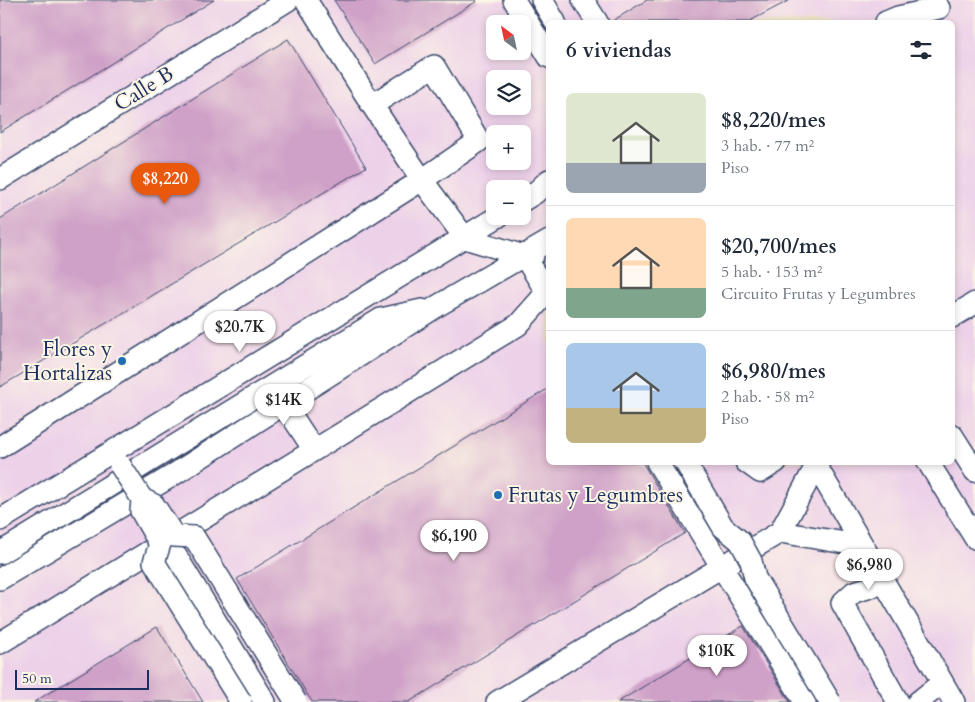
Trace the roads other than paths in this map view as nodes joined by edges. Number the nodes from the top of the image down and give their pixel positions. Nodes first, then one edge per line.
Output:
1 (288, 0) edge
2 (306, 0) edge
3 (514, 0) edge
4 (542, 0) edge
5 (583, 0) edge
6 (946, 4) edge
7 (555, 20) edge
8 (596, 20) edge
9 (891, 20) edge
10 (918, 20) edge
11 (546, 52) edge
12 (372, 105) junction
13 (0, 179) edge
14 (422, 180) junction
15 (546, 183) edge
16 (531, 195) edge
17 (486, 224) edge
18 (465, 238) junction
19 (546, 243) edge
20 (524, 256) junction
21 (546, 256) edge
22 (396, 280) junction
23 (546, 290) edge
24 (546, 295) edge
25 (975, 303) edge
26 (439, 306) junction
27 (377, 314) junction
28 (955, 315) edge
29 (284, 404) junction
30 (955, 440) edge
31 (0, 447) edge
32 (314, 450) junction
33 (659, 465) edge
34 (687, 465) edge
35 (750, 465) edge
36 (771, 465) edge
37 (814, 465) edge
38 (816, 465) edge
39 (930, 465) edge
40 (123, 471) junction
41 (975, 471) edge
42 (142, 499) junction
43 (0, 520) edge
44 (780, 532) junction
45 (975, 538) edge
46 (0, 539) edge
47 (864, 546) junction
48 (0, 553) edge
49 (176, 556) dead end
50 (721, 567) junction
51 (0, 579) edge
52 (885, 583) junction
53 (0, 643) edge
54 (942, 683) junction
55 (241, 702) edge
56 (265, 702) edge
57 (296, 702) edge
58 (497, 702) edge
59 (805, 702) edge
60 (830, 702) edge
61 (898, 702) edge
62 (918, 702) edge
63 (954, 702) edge

1 - 13 street, Calle B
2 - 12 street
3 - 11 street
4 - 7 street
5 - 8 street
6 - 9 street
6 - 10 street
12 - 14 street
12 - 14 street
14 - 18 street
14 - 31 street
15 - 16 street
17 - 18 street
18 - 20 street
18 - 22 street
19 - 20 street
20 - 21 street
20 - 23 street
20 - 26 street
22 - 27 street
22 - 43 street
24 - 32 street
25 - 28 street
26 - 27 street
26 - 29 street
27 - 40 street
29 - 32 street
29 - 51 street
30 - 41 street
32 - 53 street
33 - 50 street
34 - 60 street, bridge
35 - 36 street
37 - 44 street
38 - 47 street
39 - 45 street
40 - 42 street, bridge
40 - 46 street
40 - 48 street
42 - 55 street, bridge
42 - 57 street, bridge
44 - 47 street
44 - 50 street
47 - 52 street
49 - 56 street
50 - 58 street
50 - 59 street
52 - 54 street
52 - 61 street
54 - 62 street
54 - 63 street

